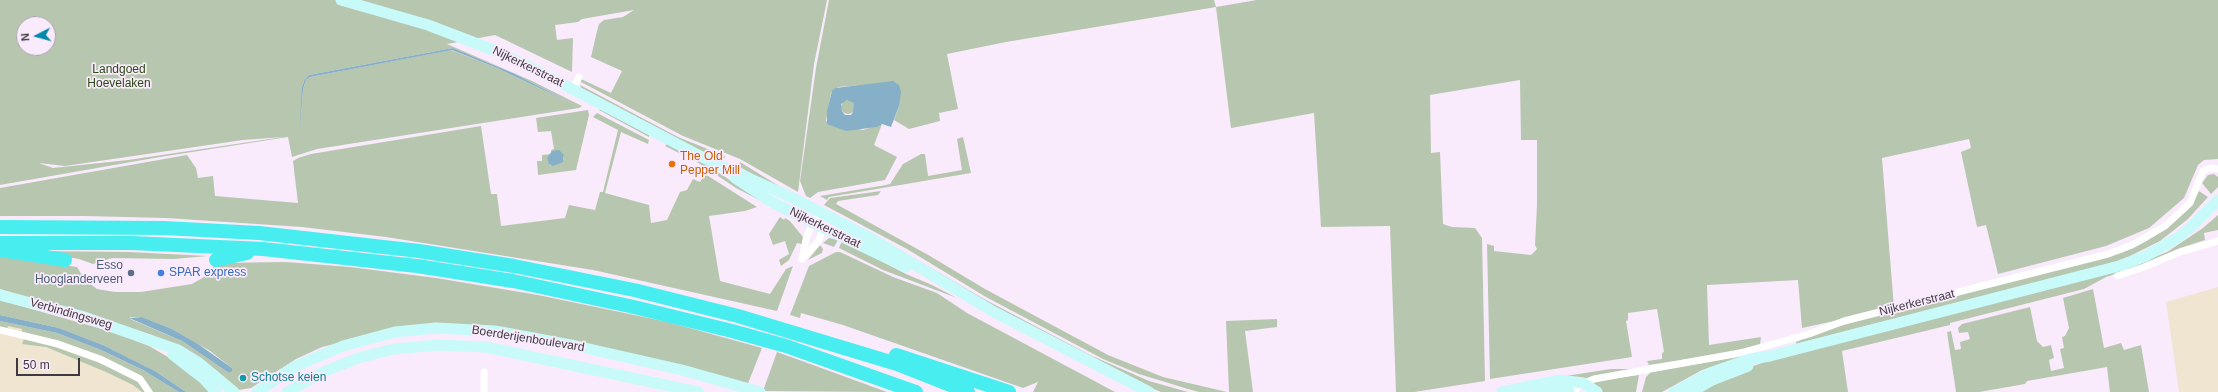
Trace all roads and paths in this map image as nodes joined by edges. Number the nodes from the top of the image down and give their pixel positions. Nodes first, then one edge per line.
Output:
1 (341, 0) edge
2 (579, 77) dead end
3 (573, 89) junction
4 (704, 158) junction
5 (2218, 169) edge
6 (2218, 200) edge
7 (824, 215) junction
8 (812, 224) junction
9 (0, 227) edge
10 (824, 229) junction
11 (2218, 242) edge
12 (0, 243) edge
13 (263, 249) junction
14 (0, 250) edge
15 (65, 260) dead end
16 (216, 260) dead end
17 (2117, 276) dead end
18 (951, 287) junction
19 (0, 295) edge
20 (738, 316) junction
21 (0, 330) edge
22 (142, 336) junction
23 (1770, 356) junction
24 (484, 372) dead end
25 (1583, 383) junction
26 (1533, 387) junction
27 (149, 392) edge
28 (216, 392) edge
29 (234, 392) edge
30 (257, 392) edge
31 (287, 392) edge
32 (484, 392) edge
33 (698, 392) edge
34 (760, 392) edge
35 (916, 392) edge
36 (968, 392) edge
37 (1009, 392) edge
38 (1149, 392) edge
39 (1502, 392) edge
40 (1569, 392) edge
41 (1575, 392) edge
42 (1597, 392) edge
43 (1674, 392) edge
44 (1692, 392) edge

1 - 3 main road, Nijkerkerstraat
2 - 3 street
3 - 4 main road, Nijkerkerstraat
4 - 7 main road, Nijkerkerstraat
4 - 8 main road, Nijkerkerstraat
5 - 25 street, Nijkerkerstraat
6 - 23 main road, Nijkerkerstraat
7 - 8 street
7 - 10 street
7 - 18 main road, Nijkerkerstraat
8 - 10 main road, Nijkerkerstraat
8 - 10 street
9 - 20 highway
10 - 18 main road, Nijkerkerstraat
11 - 17 street
12 - 13 highway
13 - 16 highway
13 - 35 highway
14 - 15 highway
18 - 38 main road, Nijkerkerstraat
19 - 22 main road, Verbindingsweg
20 - 36 highway
20 - 37 highway
21 - 27 street
22 - 28 main road, Verbindingsweg
22 - 29 main road, Verbindingsweg
23 - 43 main road, Nijkerkerstraat
23 - 44 main road, Nijkerkerstraat
24 - 32 street
25 - 26 main road, Nijkerkerstraat
25 - 41 street
25 - 42 main road, Nijkerkerstraat
26 - 39 main road, Nijkerkerstraat
26 - 40 main road, Nijkerkerstraat
30 - 34 main road, Boerderijenboulevard
31 - 33 main road, Boerderijenboulevard

